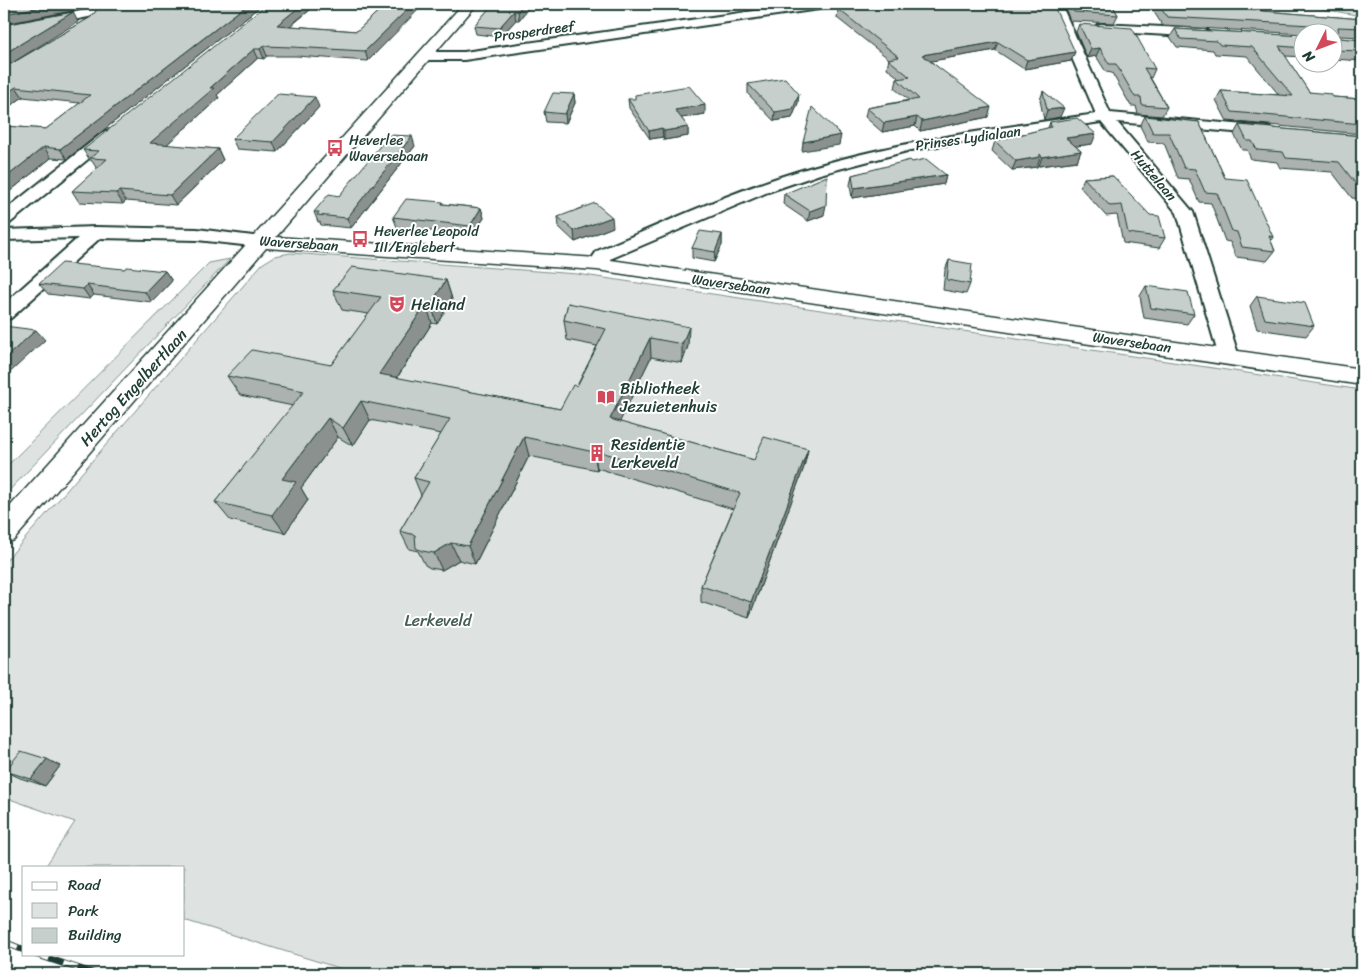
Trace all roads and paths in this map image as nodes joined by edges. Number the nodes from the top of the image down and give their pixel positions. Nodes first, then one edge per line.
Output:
1 (470, 4) edge
2 (826, 4) edge
3 (1055, 4) edge
4 (125, 5) edge
5 (92, 12) junction
6 (83, 26) edge
7 (1064, 26) junction
8 (4, 30) edge
9 (1218, 34) edge
10 (424, 56) junction
11 (1105, 117) junction
12 (118, 128) edge
13 (1283, 132) edge
14 (4, 219) edge
15 (96, 232) junction
16 (4, 235) edge
17 (261, 242) junction
18 (597, 264) junction
19 (4, 314) edge
20 (1229, 356) junction
21 (1362, 377) edge
22 (4, 532) edge

1 - 10 street, Hertog Engelbertlaan
2 - 10 street, Prosperdreef
3 - 7 street, Huttelaan
4 - 5 street
5 - 6 street
5 - 8 street
7 - 9 street
7 - 11 street, Huttelaan
10 - 17 street, Hertog Engelbertlaan
11 - 13 street, Prinses Lydialaan
11 - 18 street, Prinses Lydialaan
11 - 20 street, Huttelaan
12 - 14 street
15 - 16 street, Waversebaan
15 - 17 street, Waversebaan
15 - 19 street
17 - 18 street, Waversebaan
17 - 22 street, Hertog Engelbertlaan
18 - 20 street, Waversebaan
20 - 21 street, Waversebaan

